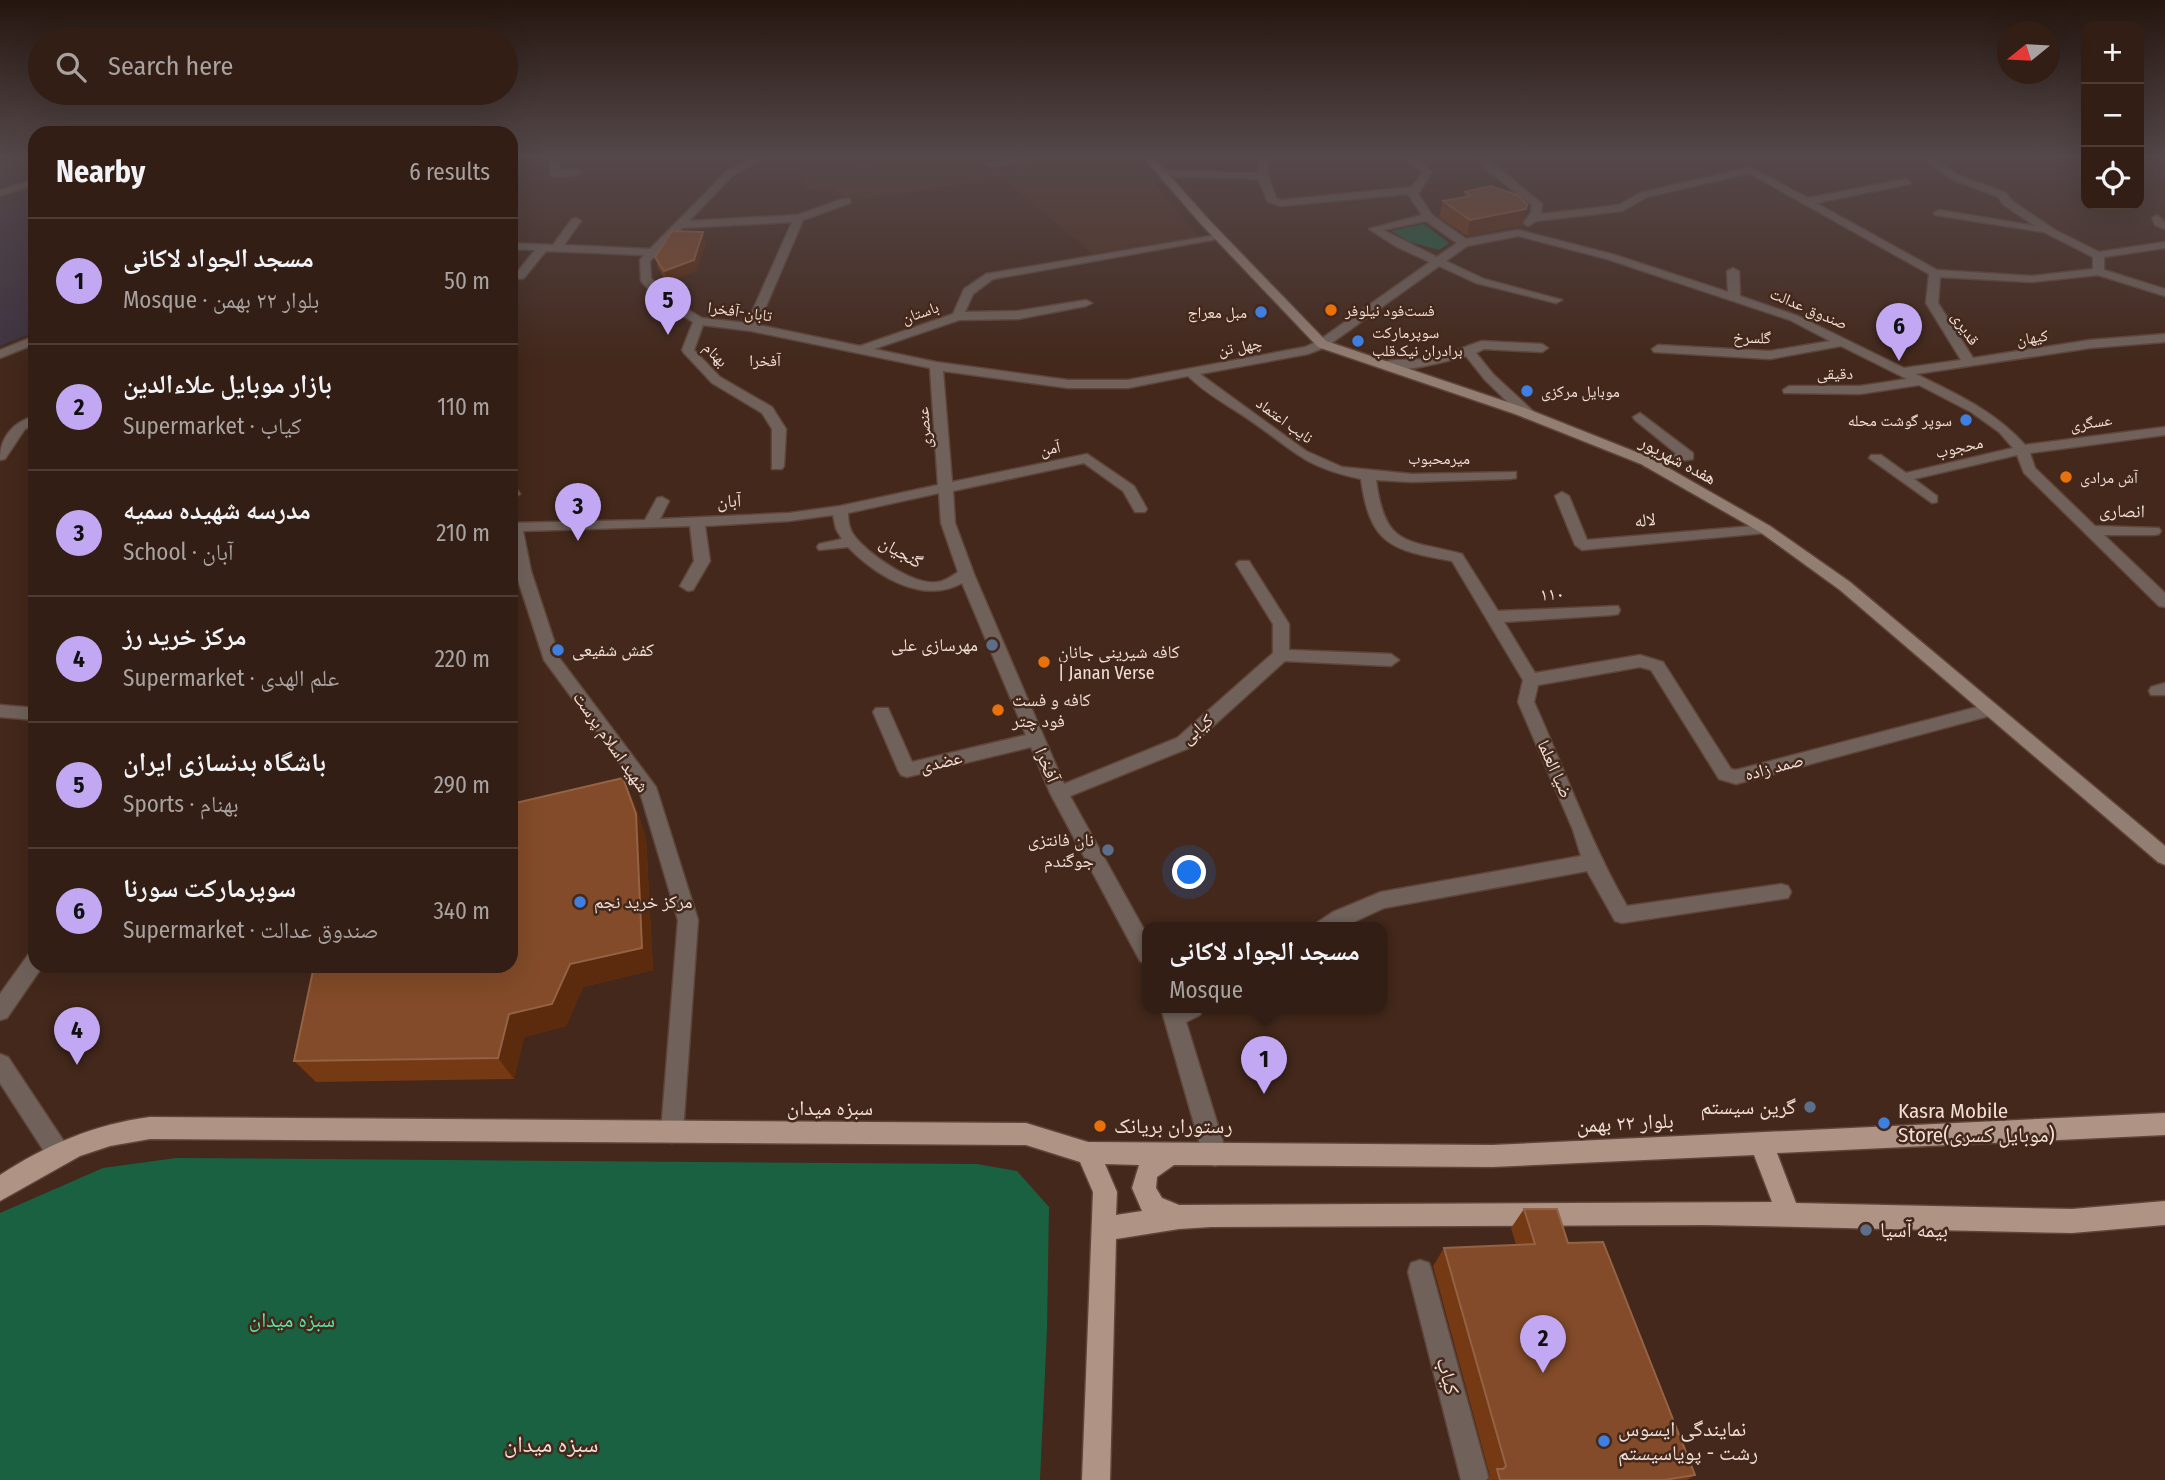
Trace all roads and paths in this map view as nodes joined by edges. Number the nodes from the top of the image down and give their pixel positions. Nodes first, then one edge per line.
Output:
1 (572, 226) edge
2 (678, 226) edge
3 (795, 226) edge
4 (1209, 226) edge
5 (1387, 226) edge
6 (1441, 226) edge
7 (1524, 226) edge
8 (1852, 226) edge
9 (2016, 226) edge
10 (2042, 226) edge
11 (2051, 232) junction
12 (1518, 233) junction
13 (1218, 236) junction
14 (1464, 243) junction
15 (2165, 245) edge
16 (518, 246) edge
17 (543, 247) junction
18 (556, 248) junction
19 (653, 251) junction
20 (2098, 255) junction
21 (1440, 261) junction
22 (1732, 271) dead end
23 (2099, 272) junction
24 (1935, 273) junction
25 (520, 276) dead end
26 (2165, 282) edge
27 (2141, 285) junction
28 (2165, 293) edge
29 (1734, 298) junction
30 (1556, 300) dead end
31 (1086, 303) dead end
32 (958, 316) junction
33 (698, 321) junction
34 (751, 327) junction
35 (2165, 338) edge
36 (1844, 342) junction
37 (28, 343) edge
38 (1322, 344) junction
39 (1542, 348) dead end
40 (1658, 349) dead end
41 (861, 350) junction
42 (1469, 352) junction
43 (0, 354) edge
44 (1969, 362) junction
45 (1384, 365) junction
46 (936, 366) junction
47 (1191, 372) junction
48 (1904, 372) junction
49 (1922, 381) junction
50 (1789, 390) dead end
51 (1529, 415) junction
52 (1640, 416) dead end
53 (28, 423) edge
54 (2165, 431) edge
55 (2022, 450) junction
56 (0, 456) edge
57 (1876, 458) dead end
58 (1650, 464) junction
59 (777, 466) dead end
60 (1511, 475) dead end
61 (1368, 476) junction
62 (1903, 478) junction
63 (947, 487) junction
64 (1562, 496) dead end
65 (1932, 499) dead end
66 (662, 501) dead end
67 (1140, 509) dead end
68 (839, 510) junction
69 (697, 522) junction
70 (650, 524) junction
71 (518, 527) edge
72 (1765, 529) junction
73 (2089, 530) junction
74 (2154, 531) dead end
75 (853, 541) junction
76 (824, 547) dead end
77 (518, 549) edge
78 (1244, 564) dead end
79 (966, 574) junction
80 (688, 586) dead end
81 (2162, 597) edge
82 (1612, 610) dead end
83 (1493, 617) junction
84 (1281, 655) junction
85 (1391, 660) dead end
86 (1531, 680) junction
87 (1989, 710) junction
88 (0, 711) edge
89 (882, 712) dead end
90 (28, 713) edge
91 (1036, 739) junction
92 (1059, 793) junction
93 (2165, 857) edge
94 (1592, 862) junction
95 (1781, 892) dead end
96 (1334, 922) edge
97 (1142, 946) edge
98 (28, 971) edge
99 (0, 1010) edge
100 (1180, 1013) edge
101 (0, 1064) edge
102 (2165, 1124) edge
103 (672, 1132) junction
104 (1762, 1144) junction
105 (1088, 1153) junction
106 (59, 1154) junction
107 (1173, 1154) junction
108 (1215, 1155) junction
109 (0, 1189) edge
110 (2165, 1213) edge
111 (1789, 1214) junction
112 (1180, 1217) junction
113 (1106, 1228) junction
114 (1420, 1272) dead end
115 (1096, 1480) edge
116 (1475, 1480) edge

1 - 18 street
2 - 19 street
3 - 34 street
4 - 13 main road, هفده شهریور
5 - 21 street
6 - 14 street
7 - 12 street
8 - 24 street
9 - 11 street
10 - 11 street
11 - 20 street
12 - 14 street, چهل تن
12 - 29 street, صندوق عدالت
13 - 32 street, باستان
13 - 38 main road, هفده شهریور
14 - 21 street, چهل تن
15 - 20 street
16 - 17 street
17 - 18 street
17 - 25 street
18 - 19 street
19 - 33 street, تابان-آفخرا
20 - 23 street
21 - 30 street
21 - 38 street, چهل تن
22 - 29 street
23 - 24 street
23 - 27 street
24 - 44 street, قدیری
26 - 27 street
27 - 28 street
29 - 36 street, صندوق عدالت
31 - 32 street
32 - 41 street, باستان
33 - 34 street, تابان-آفخرا
33 - 59 street, بهنام
34 - 41 street, تابان-آفخرا
35 - 44 street, کیهان
36 - 40 street, گلسرخ
36 - 48 street, صندوق عدالت
37 - 43 street
38 - 45 main road, هفده شهریور
38 - 47 street, چهل تن
39 - 42 street
41 - 46 street, تابان-آفخرا
42 - 45 street
42 - 51 street
44 - 48 street, کیهان
45 - 51 main road, هفده شهریور
46 - 47 street, چهل تن
46 - 63 street, عنصری
47 - 61 street, نایب اعتماد
48 - 49 street, صندوق عدالت
49 - 50 street, دقیقی
49 - 55 street, صندوق عدالت
51 - 58 main road, هفده شهریور
52 - 58 street
53 - 56 street
54 - 55 street, عسگری
55 - 62 street, محجوب
55 - 73 street, صندوق عدالت
57 - 62 street
58 - 72 main road, هفده شهریور
60 - 61 street, میرمحبوب
61 - 83 street
62 - 65 street
63 - 67 street, آمن
63 - 68 street, آبان
63 - 79 street, آفخرا
64 - 72 street, لاله
66 - 70 street
68 - 69 street, آبان
68 - 75 street, گنجیان
69 - 70 street, آبان
69 - 80 street
70 - 71 street, آبان
72 - 87 main road, هفده شهریور
73 - 74 street, انصاری
73 - 81 street, صندوق عدالت
75 - 76 street
75 - 79 street, گنجیان
77 - 103 street, شهید اسلام پرست
78 - 84 street
79 - 91 street, آفخرا
82 - 83 street, ۱۱۰
83 - 86 street
84 - 85 street
84 - 92 street, کیابی
86 - 87 street, صمد زاده
86 - 94 street, ضیا العلما
87 - 93 main road, هفده شهریور
88 - 90 street
89 - 91 street, عضدی
91 - 92 street, آفخرا
92 - 97 street, آفخرا
94 - 95 street, ضیا العلما
94 - 96 street
98 - 99 street
100 - 108 street
101 - 106 street
102 - 104 main road, بلوار ۲۲ بهمن
103 - 105 main road, سبزه میدان
103 - 106 main road, سبزه میدان
104 - 108 main road, بلوار ۲۲ بهمن
104 - 111 main road
105 - 107 main road, بلوار ۲۲ بهمن
105 - 113 main road
106 - 109 main road, سبزه میدان
107 - 108 main road, بلوار ۲۲ بهمن
107 - 112 main road
110 - 111 main road
111 - 112 main road
112 - 113 main road
113 - 115 main road
114 - 116 street, کیاب

